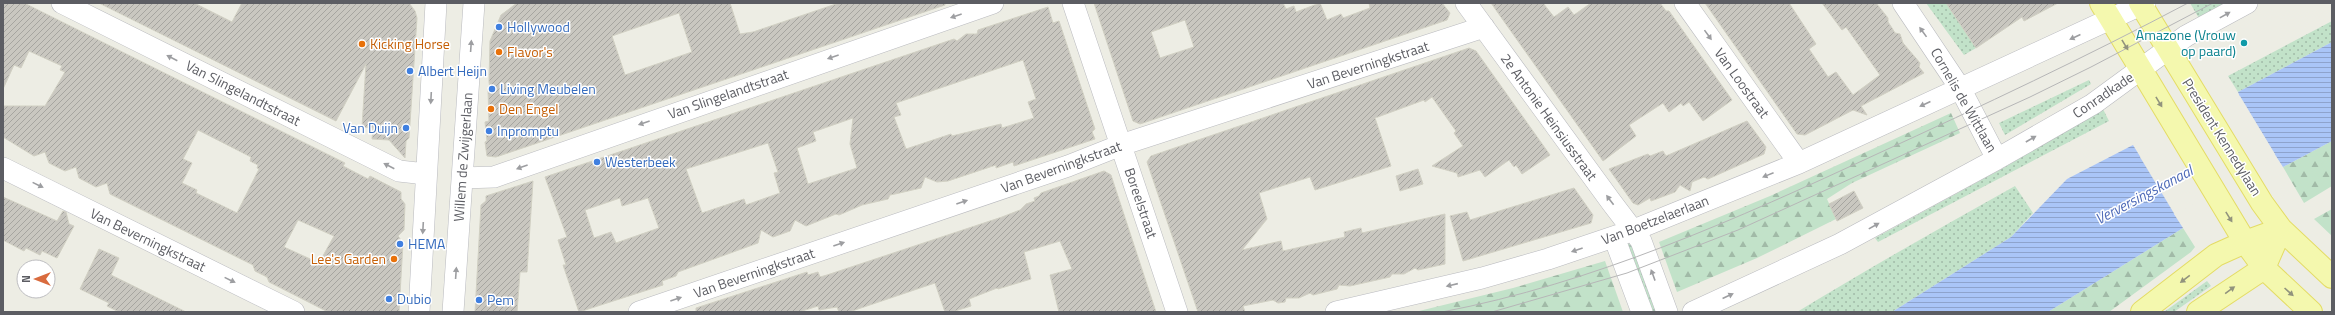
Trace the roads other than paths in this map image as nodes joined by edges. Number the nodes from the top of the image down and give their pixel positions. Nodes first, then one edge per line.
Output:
1 (62, 3) edge
2 (436, 3) edge
3 (474, 3) edge
4 (993, 3) edge
5 (1073, 3) edge
6 (1466, 3) edge
7 (1685, 3) edge
8 (1903, 3) edge
9 (2247, 3) edge
10 (2142, 4) edge
11 (2106, 11) edge
12 (1484, 27) junction
13 (2168, 48) junction
14 (2140, 70) junction
15 (1960, 88) junction
16 (1122, 145) junction
17 (1998, 159) junction
18 (1799, 163) junction
19 (3, 168) edge
20 (426, 174) junction
21 (462, 178) junction
22 (2281, 229) junction
23 (1634, 230) junction
24 (1614, 237) junction
25 (2245, 242) junction
26 (2264, 268) junction
27 (2332, 277) edge
28 (294, 312) edge
29 (419, 312) edge
30 (453, 312) edge
31 (639, 312) edge
32 (1177, 312) edge
33 (1336, 312) edge
34 (1642, 312) edge
35 (1667, 312) edge
36 (1693, 312) edge
37 (2142, 312) edge
38 (2198, 312) edge
39 (2311, 312) edge

20 -> 1 street, Van Slingelandtstraat
2 -> 20 street
21 -> 3 street, Willem de Zwijgerlaan
4 -> 21 street, Van Slingelandtstraat
5 - 16 street, Boreelstraat
6 - 12 street, 2e Antonie Heinsiusstraat
7 -> 18 street, Van Loostraat
15 -> 8 street, Cornelis de Wittlaan
13 -> 9 street, Conradkade
10 - 11 street
10 - 13 main road, President Kennedylaan
11 -> 14 main road
11 -> 15 street
12 - 16 street, Van Beverningkstraat
23 -> 12 street, 2e Antonie Heinsiusstraat
13 - 14 street, Conradkade
13 - 22 main road, President Kennedylaan
17 -> 14 street, Conradkade
14 -> 25 main road
15 - 17 street, Cornelis de Wittlaan
15 -> 18 street, Van Boetzelaerlaan
31 -> 16 street, Van Beverningkstraat
16 - 32 street, Boreelstraat
36 -> 17 street
18 -> 23 street, Van Boetzelaerlaan
19 -> 28 street, Van Beverningkstraat
20 -> 29 street
30 -> 21 street, Willem de Zwijgerlaan
22 - 25 main road
22 - 26 main road
22 - 27 main road, President Kennedylaan
23 - 24 street, Van Boetzelaerlaan
35 -> 23 street, 2e Antonie Heinsiusstraat
24 -> 33 street, Van Boetzelaerlaan
24 - 34 street
25 - 26 main road
25 -> 37 main road
38 -> 26 main road
26 -> 39 main road

